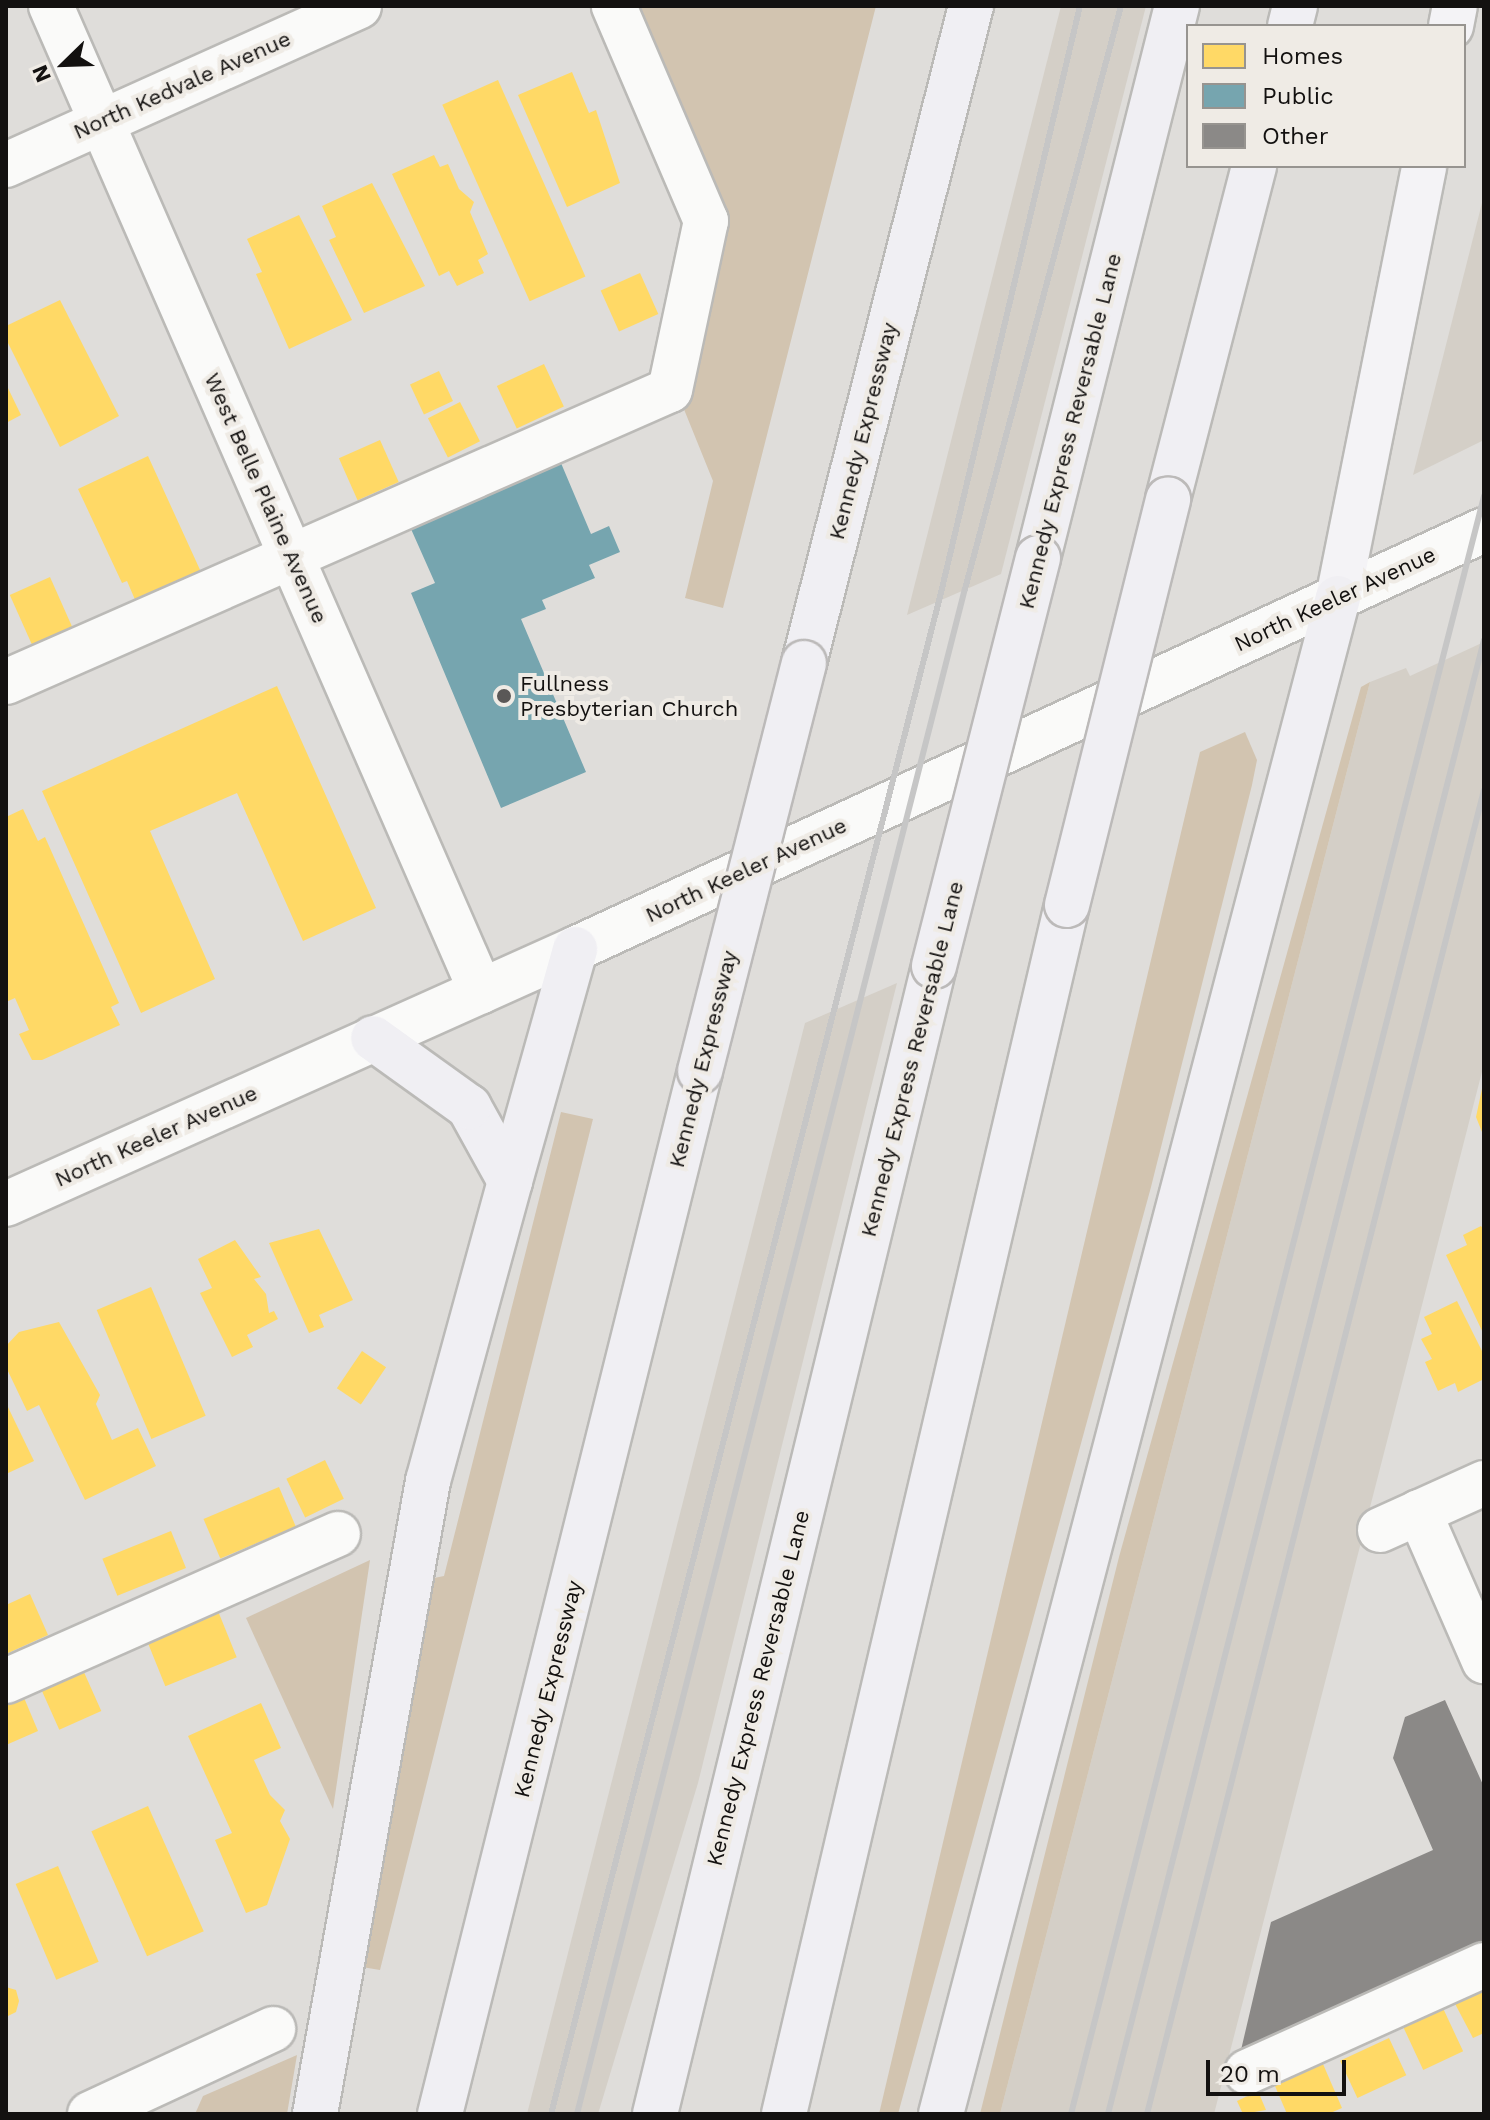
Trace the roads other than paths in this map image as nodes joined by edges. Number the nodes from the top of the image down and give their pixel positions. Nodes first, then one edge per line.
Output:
1 (51, 6) edge
2 (359, 6) edge
3 (614, 6) edge
4 (971, 6) edge
5 (1177, 6) edge
6 (102, 121) junction
7 (6, 165) edge
8 (1253, 168) edge
9 (1424, 168) edge
10 (1484, 530) edge
11 (290, 553) junction
12 (1338, 598) junction
13 (6, 682) edge
14 (575, 949) junction
15 (481, 991) junction
16 (373, 1038) junction
17 (510, 1181) junction
18 (6, 1204) edge
19 (1484, 1483) edge
20 (1419, 1512) junction
21 (1380, 1530) dead end
22 (338, 1534) dead end
23 (1484, 1661) edge
24 (6, 1681) edge
25 (1484, 1965) edge
26 (273, 2029) dead end
27 (1247, 2072) dead end
28 (155, 2100) edge
29 (90, 2114) edge
30 (315, 2114) edge
31 (440, 2114) edge
32 (655, 2114) edge
33 (784, 2114) edge
34 (941, 2114) edge

1 - 6 street, West Belle Plaine Avenue
2 - 6 street, North Kedvale Avenue
3 - 11 street
4 - 31 highway, Kennedy Expressway, bridge
5 - 32 highway, Kennedy Express Reversable Lane, bridge
6 - 7 street, North Kedvale Avenue
6 - 11 street, West Belle Plaine Avenue
8 - 33 highway, bridge
9 - 12 main road
10 - 12 street, North Keeler Avenue
11 - 13 street
11 - 15 street, West Belle Plaine Avenue
12 - 14 street, North Keeler Avenue
12 - 34 highway
14 - 15 street, North Keeler Avenue
14 - 17 highway
15 - 16 street, North Keeler Avenue
16 - 17 highway
16 - 18 street, North Keeler Avenue
17 - 30 highway
19 - 20 street
20 - 21 street
20 - 23 street
22 - 24 street
25 - 27 street
26 - 28 street
28 - 29 street

